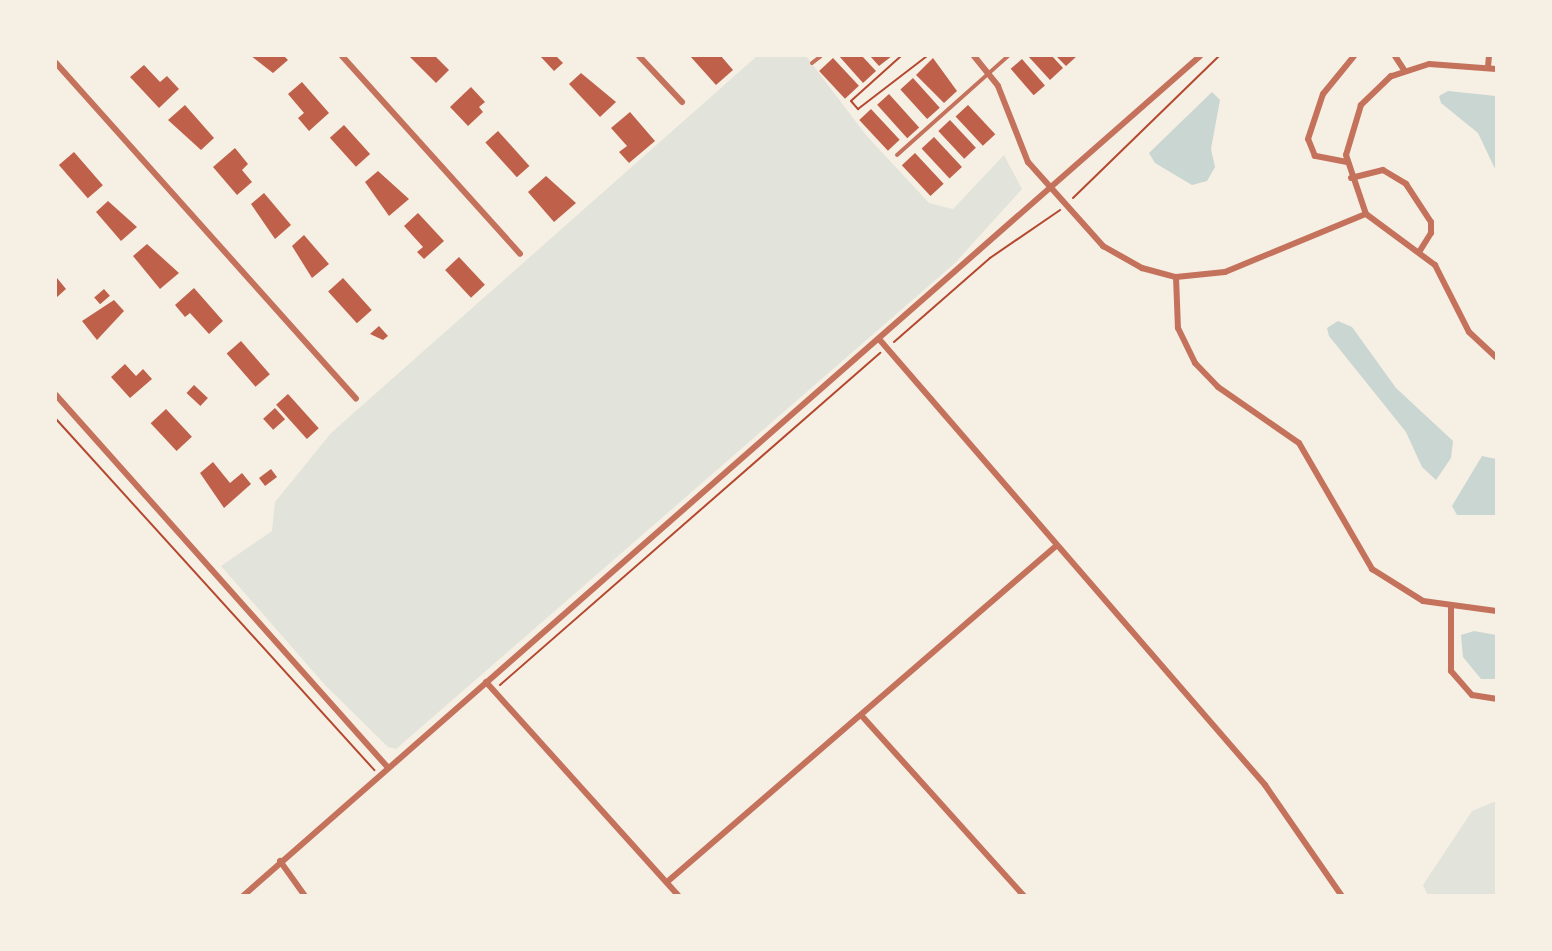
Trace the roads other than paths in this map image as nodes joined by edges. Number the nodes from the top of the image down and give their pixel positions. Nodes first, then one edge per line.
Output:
1 (342, 56) edge
2 (639, 56) edge
3 (821, 56) edge
4 (974, 56) edge
5 (1008, 56) edge
6 (1200, 56) edge
7 (1354, 56) edge
8 (1395, 56) edge
9 (1489, 56) edge
10 (56, 63) edge
11 (812, 63) dead end
12 (1488, 67) junction
13 (1497, 69) edge
14 (1404, 70) junction
15 (989, 73) junction
16 (682, 102) dead end
17 (897, 155) dead end
18 (1347, 162) junction
19 (1351, 178) junction
20 (1050, 188) junction
21 (1366, 214) junction
22 (1419, 252) junction
23 (519, 254) dead end
24 (1176, 277) junction
25 (879, 339) junction
26 (1497, 357) edge
27 (56, 395) edge
28 (356, 398) dead end
29 (1056, 546) junction
30 (1451, 607) junction
31 (1497, 611) edge
32 (486, 682) junction
33 (1497, 699) edge
34 (861, 714) junction
35 (387, 767) junction
36 (280, 861) junction
37 (667, 882) junction
38 (243, 896) edge
39 (305, 896) edge
40 (679, 896) edge
41 (1024, 896) edge
42 (1341, 896) edge

1 - 23 street
2 - 16 street
3 - 11 lane
4 - 15 street
5 - 15 lane
6 - 20 street
7 - 18 street
8 - 14 street
9 - 12 street
10 - 28 street
12 - 13 street
12 - 14 street
14 - 18 street
15 - 17 lane
15 - 20 street
18 - 19 street
19 - 21 street
19 - 22 street
20 - 24 street
20 - 25 street
21 - 22 street
21 - 24 street
22 - 26 street
24 - 30 street
25 - 29 street
25 - 32 street
27 - 35 street
29 - 34 street
29 - 42 street
30 - 31 street
30 - 33 street
32 - 35 street
32 - 37 street
34 - 37 street
34 - 41 street
35 - 36 street
36 - 38 street
36 - 39 street
37 - 40 street

